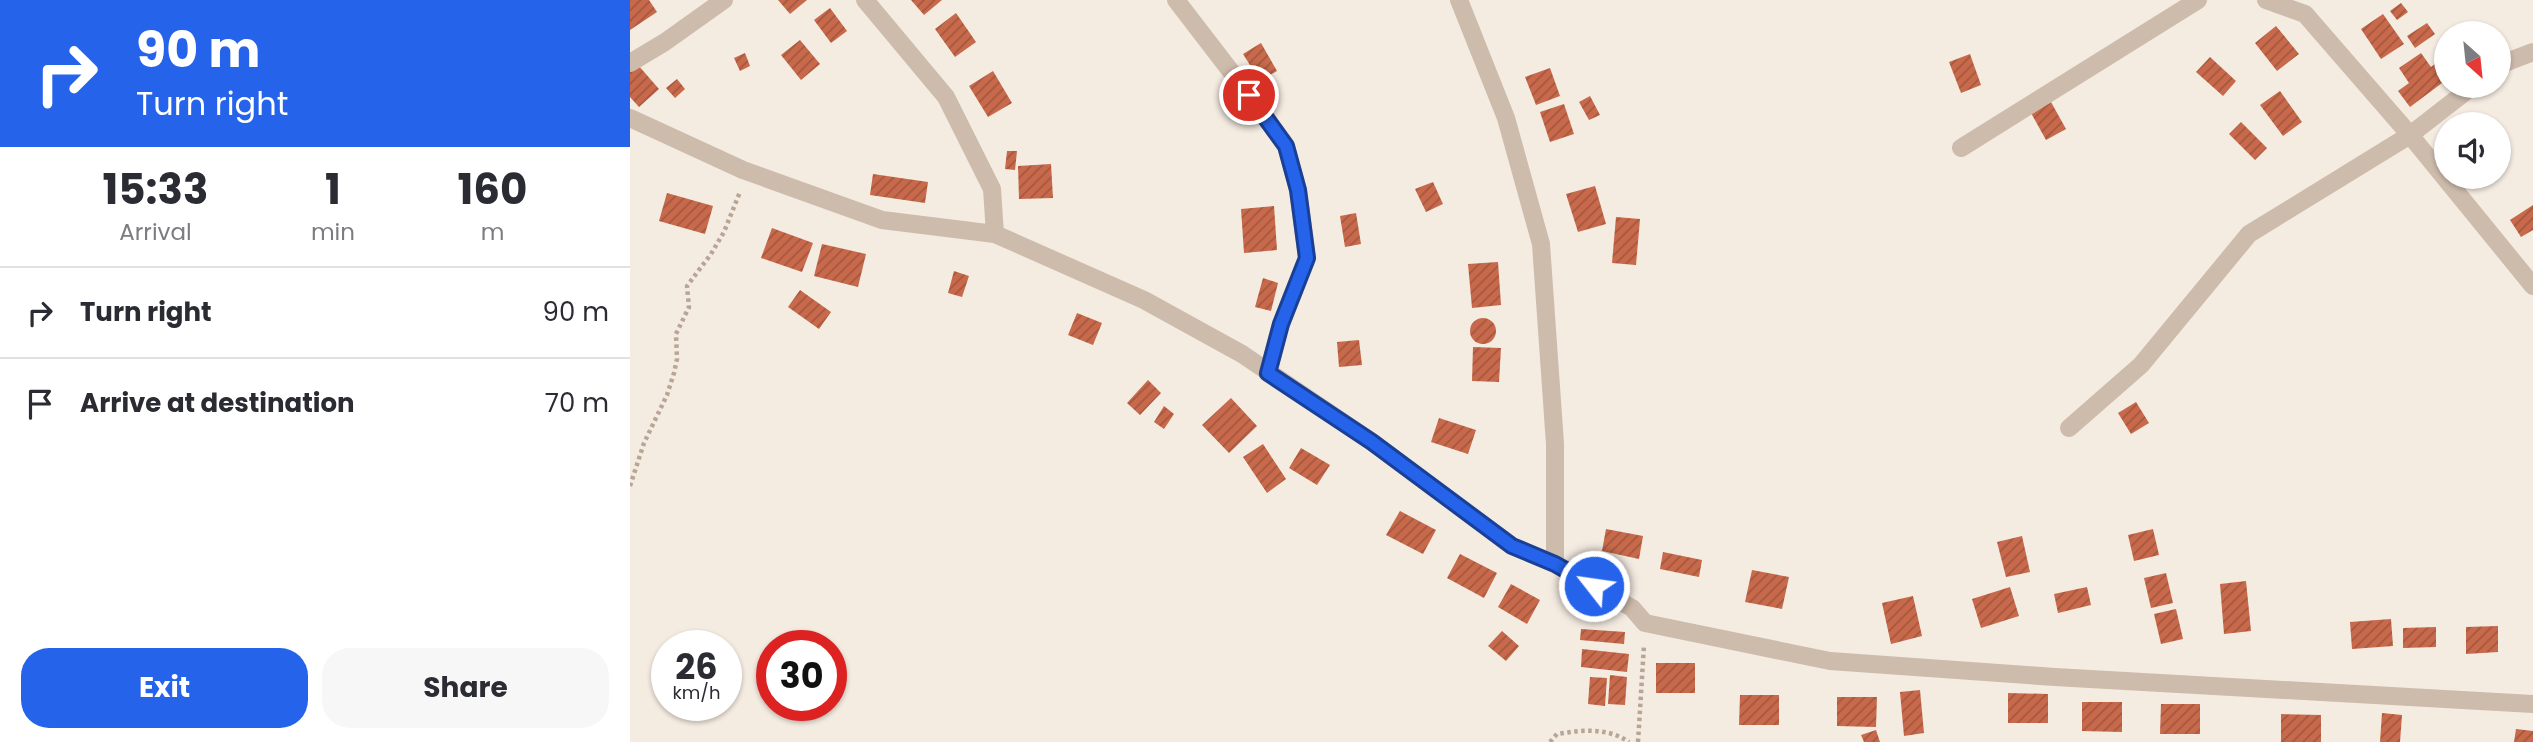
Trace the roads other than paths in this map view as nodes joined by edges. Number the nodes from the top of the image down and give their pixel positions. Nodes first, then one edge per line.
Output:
1 (724, 0) edge
2 (865, 0) edge
3 (1176, 0) edge
4 (1459, 0) edge
5 (2198, 0) edge
6 (2266, 0) edge
7 (2533, 52) edge
8 (2511, 60) edge
9 (630, 62) edge
10 (2458, 98) edge
11 (630, 118) edge
12 (2410, 135) junction
13 (1961, 148) dead end
14 (995, 234) junction
15 (2533, 286) edge
16 (1268, 373) junction
17 (2069, 428) dead end
18 (1555, 564) junction
19 (2533, 704) edge

1 - 9 street
2 - 14 street
3 - 16 street
4 - 18 street
5 - 13 street
6 - 12 street
7 - 8 street
10 - 12 street
11 - 14 street
12 - 15 street
12 - 17 street
14 - 16 street
16 - 18 street
18 - 19 street

